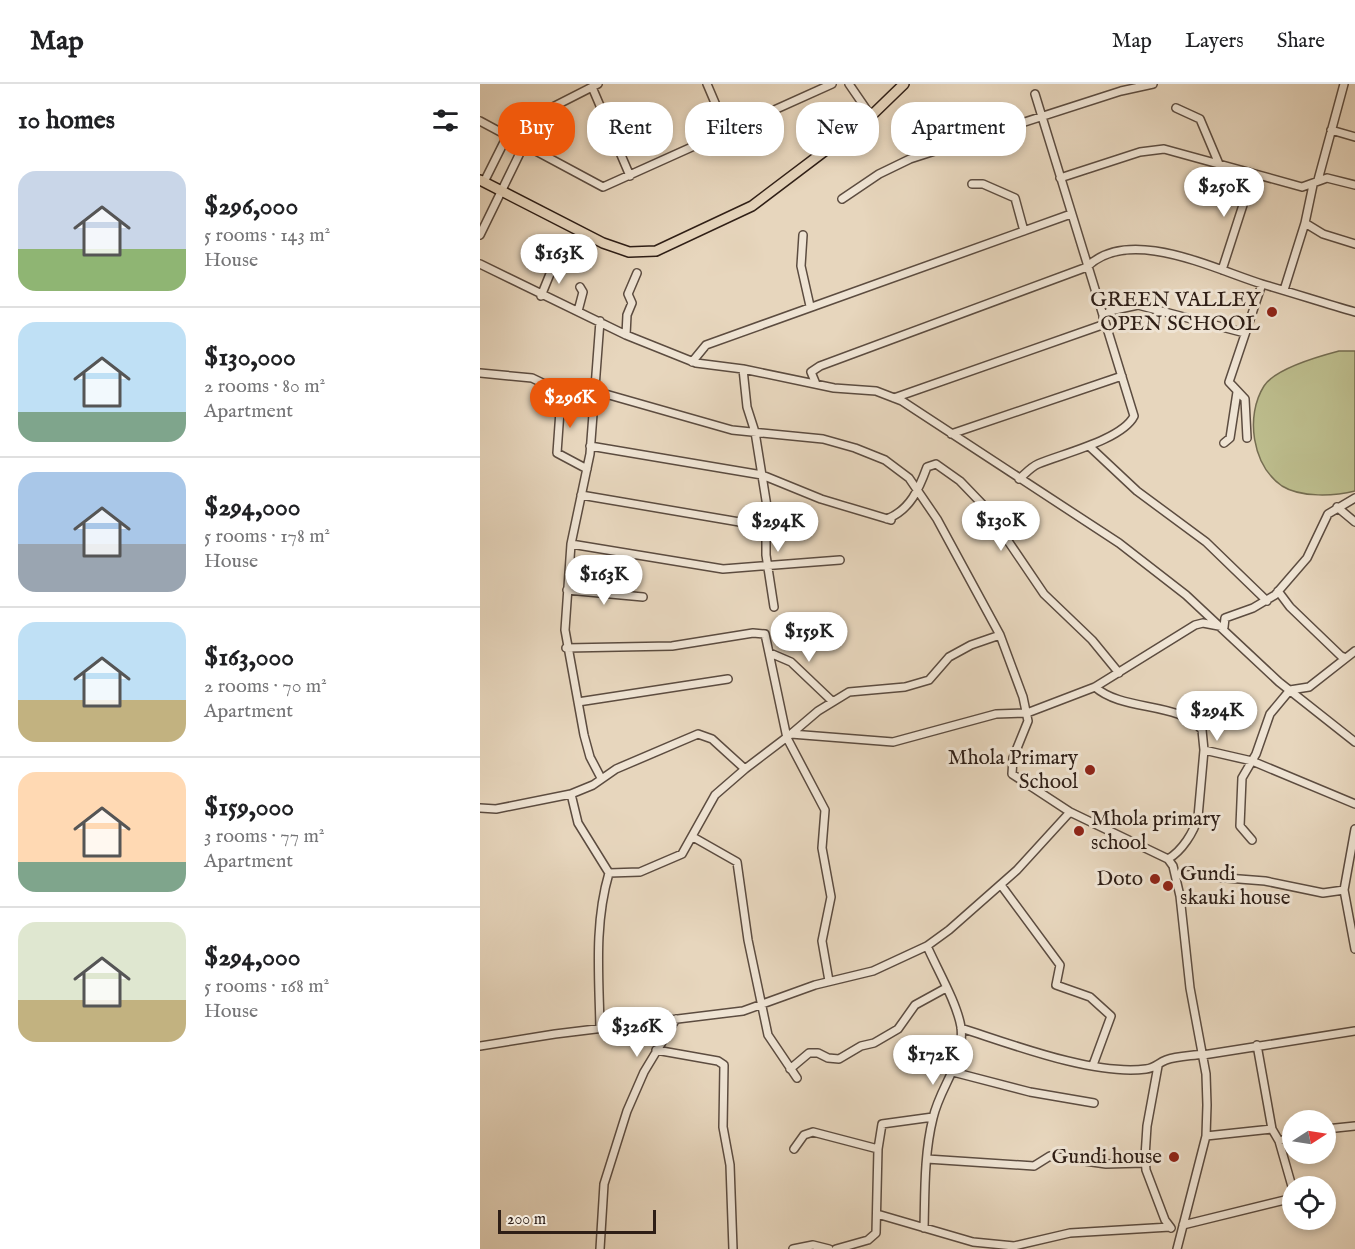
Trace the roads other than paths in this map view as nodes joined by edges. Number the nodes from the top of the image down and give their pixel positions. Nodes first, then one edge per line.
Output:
1 (706, 84) edge
2 (832, 84) edge
3 (849, 84) edge
4 (904, 84) edge
5 (1153, 84) edge
6 (1344, 84) edge
7 (595, 85) edge
8 (1035, 94) dead end
9 (560, 102) edge
10 (714, 102) edge
11 (861, 102) edge
12 (784, 105) edge
13 (879, 108) edge
14 (1176, 108) dead end
15 (1042, 116) junction
16 (480, 121) edge
17 (1331, 130) junction
18 (498, 131) edge
19 (1355, 136) edge
20 (685, 150) edge
21 (498, 152) edge
22 (518, 156) edge
23 (542, 156) edge
24 (818, 156) edge
25 (1220, 164) junction
26 (1253, 174) junction
27 (630, 176) junction
28 (1060, 178) junction
29 (482, 181) edge
30 (1316, 183) junction
31 (972, 184) dead end
32 (1355, 184) edge
33 (502, 193) junction
34 (842, 199) dead end
35 (1071, 214) junction
36 (1305, 223) junction
37 (1024, 231) junction
38 (480, 235) edge
39 (803, 235) dead end
40 (1355, 244) edge
41 (480, 264) edge
42 (554, 264) dead end
43 (1087, 267) junction
44 (1222, 270) junction
45 (637, 273) dead end
46 (1262, 284) junction
47 (580, 287) dead end
48 (1284, 290) junction
49 (542, 296) junction
50 (810, 306) junction
51 (578, 311) junction
52 (1355, 312) edge
53 (1104, 320) junction
54 (600, 321) junction
55 (1245, 333) junction
56 (626, 335) junction
57 (692, 362) junction
58 (743, 369) junction
59 (480, 373) edge
60 (1122, 376) junction
61 (816, 384) junction
62 (557, 390) junction
63 (596, 391) junction
64 (1237, 392) junction
65 (894, 398) junction
66 (755, 432) junction
67 (951, 434) junction
68 (1247, 438) dead end
69 (1224, 443) dead end
70 (590, 446) junction
71 (1089, 446) junction
72 (587, 469) junction
73 (762, 475) junction
74 (1019, 478) junction
75 (918, 490) junction
76 (581, 495) junction
77 (1355, 498) edge
78 (1337, 507) junction
79 (1355, 522) edge
80 (763, 526) junction
81 (571, 544) junction
82 (840, 560) dead end
83 (767, 564) junction
84 (567, 591) junction
85 (1278, 591) junction
86 (643, 597) dead end
87 (1267, 601) junction
88 (774, 607) dead end
89 (1224, 627) junction
90 (1000, 635) junction
91 (567, 648) junction
92 (1355, 651) edge
93 (770, 652) junction
94 (1346, 658) junction
95 (1119, 673) junction
96 (728, 679) dead end
97 (1095, 687) junction
98 (1290, 690) junction
99 (832, 700) junction
100 (578, 702) junction
101 (1027, 713) junction
102 (789, 736) junction
103 (1355, 742) edge
104 (1204, 750) junction
105 (1252, 761) junction
106 (745, 769) junction
107 (601, 778) junction
108 (571, 794) junction
109 (1355, 804) edge
110 (480, 808) edge
111 (1070, 812) junction
112 (1355, 829) edge
113 (693, 837) junction
114 (1252, 840) dead end
115 (1168, 859) junction
116 (609, 873) junction
117 (1175, 874) junction
118 (1001, 885) junction
119 (1344, 890) junction
120 (927, 946) junction
121 (1355, 949) edge
122 (829, 981) junction
123 (946, 988) junction
124 (763, 1005) junction
125 (676, 1019) junction
126 (600, 1028) junction
127 (961, 1028) junction
128 (1355, 1031) edge
129 (1257, 1045) junction
130 (480, 1046) edge
131 (656, 1050) junction
132 (1203, 1055) junction
133 (1093, 1065) junction
134 (1158, 1066) junction
135 (790, 1069) junction
136 (953, 1072) junction
137 (797, 1078) dead end
138 (1094, 1103) dead end
139 (933, 1117) junction
140 (1355, 1126) edge
141 (1336, 1128) edge
142 (1272, 1129) junction
143 (1206, 1136) junction
144 (1282, 1140) edge
145 (1279, 1141) junction
146 (795, 1149) dead end
147 (878, 1149) junction
148 (927, 1159) junction
149 (1145, 1163) junction
150 (1289, 1176) edge
151 (1282, 1201) edge
152 (877, 1214) junction
153 (1170, 1227) junction
154 (924, 1228) junction
155 (1181, 1228) junction
156 (600, 1249) edge
157 (733, 1249) edge
158 (793, 1249) edge
159 (829, 1249) edge
160 (836, 1249) edge
161 (1177, 1249) edge

1 - 10 street
2 - 12 street
3 - 11 street
4 - 13 main road
5 - 15 street
6 - 17 street
7 - 9 street
7 - 27 street
8 - 15 street
14 - 25 street
15 - 28 street
15 - 34 street
16 - 18 street
17 - 19 street
17 - 30 street
20 - 27 street
21 - 29 street
22 - 33 street
23 - 27 street
24 - 33 main road
25 - 26 street
25 - 28 street
26 - 30 street
26 - 44 street
28 - 35 street
29 - 33 main road
30 - 32 street
30 - 36 street
31 - 37 street
33 - 38 street
35 - 37 street
35 - 43 street
36 - 40 street
36 - 48 street
37 - 50 street
39 - 50 street
41 - 49 street
42 - 49 street
43 - 44 street
43 - 53 street
43 - 61 street
44 - 46 street
45 - 56 street
46 - 48 street
46 - 55 street
47 - 51 street
48 - 52 street
49 - 51 street
50 - 57 street
51 - 54 street
53 - 55 street
53 - 60 street
53 - 65 street
54 - 56 street
54 - 63 street
55 - 64 street
56 - 57 street
57 - 58 street
58 - 61 street
58 - 66 street
59 - 62 street
60 - 67 street
60 - 71 street
61 - 65 street
62 - 63 street
62 - 72 street
63 - 66 street
63 - 70 street
64 - 68 street
64 - 69 street
65 - 67 street
66 - 73 street
66 - 75 street
67 - 74 street
70 - 72 street
70 - 73 street
71 - 74 street
71 - 87 street
72 - 76 street
73 - 75 street
73 - 80 street
74 - 89 street
75 - 90 street
75 - 95 street
76 - 80 street
76 - 81 street
77 - 78 street
78 - 79 street
78 - 85 street
80 - 83 street
81 - 83 street
81 - 84 street
82 - 83 street
83 - 88 street
84 - 86 street
84 - 91 street
85 - 87 street
85 - 94 street
87 - 89 street
89 - 95 street
89 - 98 street
90 - 99 street
90 - 101 street
91 - 93 street
91 - 100 street
92 - 94 street
93 - 99 street
93 - 102 street
94 - 98 street
95 - 97 street
96 - 100 street
97 - 101 street
97 - 104 street
98 - 103 street
98 - 105 street
99 - 102 street
100 - 107 street
101 - 102 street
101 - 111 street
102 - 106 street
102 - 122 street
104 - 105 street
104 - 115 street
105 - 109 street
105 - 114 street
106 - 107 street
106 - 113 street
107 - 108 street
108 - 110 street
108 - 116 street
111 - 115 street
111 - 118 street
112 - 119 street
113 - 116 street
113 - 124 street
115 - 117 street
116 - 126 street
117 - 119 street
117 - 132 street
118 - 120 street
118 - 133 street
119 - 121 street
120 - 122 street
120 - 123 street
122 - 124 street
123 - 127 street
123 - 135 street
124 - 125 street
124 - 135 street
125 - 126 street
125 - 131 street
126 - 130 street
127 - 133 street
127 - 136 street
128 - 129 street
129 - 132 street
129 - 142 street
131 - 156 street
131 - 157 street
132 - 134 street
132 - 143 street
133 - 134 street
134 - 149 street
135 - 137 street
136 - 138 street
136 - 139 street
139 - 147 street
139 - 148 street
140 - 141 street
142 - 143 street
142 - 145 street
143 - 155 street
144 - 145 street
145 - 150 street
146 - 147 street
147 - 152 street
148 - 149 street
148 - 154 street
149 - 153 street
151 - 155 street
152 - 154 street
152 - 160 street
153 - 154 street
153 - 155 street
155 - 161 street
158 - 159 street

